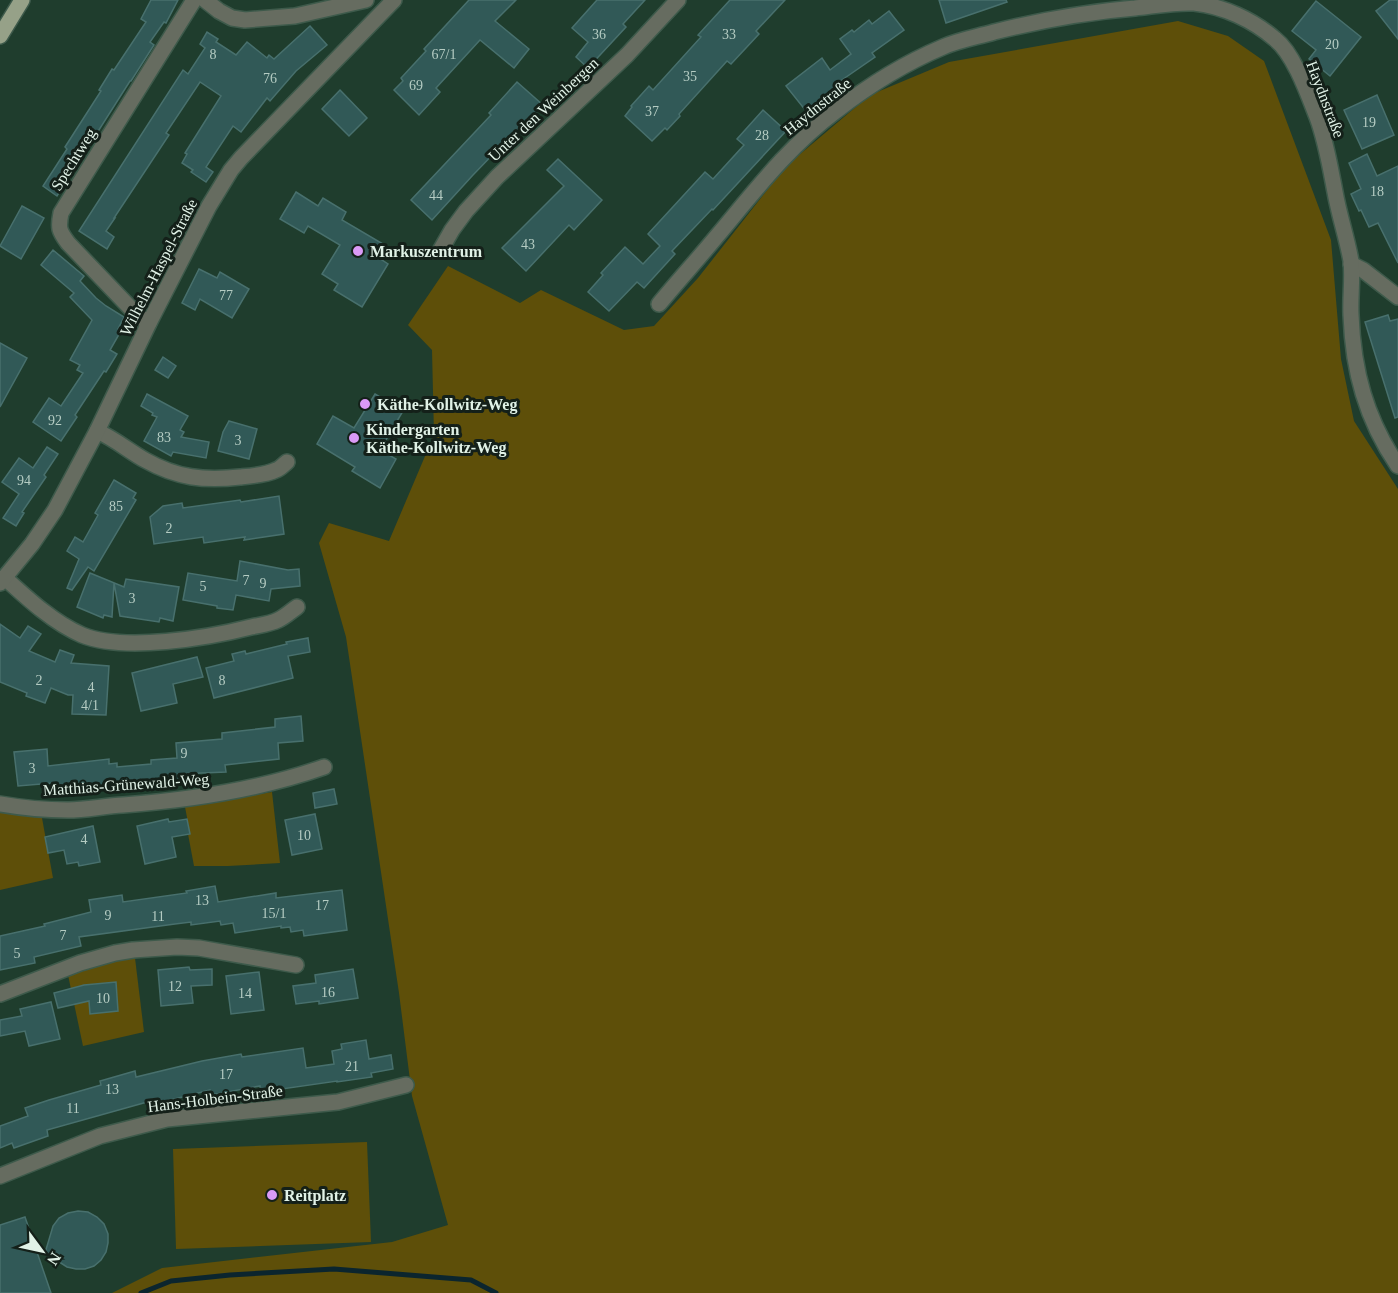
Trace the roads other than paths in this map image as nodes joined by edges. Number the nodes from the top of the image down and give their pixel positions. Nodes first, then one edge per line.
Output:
1 (22, 0) edge
2 (194, 0) edge
3 (205, 0) edge
4 (366, 0) edge
5 (678, 0) edge
6 (392, 1) edge
7 (0, 36) edge
8 (440, 251) dead end
9 (1352, 264) junction
10 (1398, 297) edge
11 (659, 304) dead end
12 (149, 323) junction
13 (97, 431) junction
14 (287, 462) dead end
15 (1398, 466) edge
16 (2, 580) edge
17 (297, 607) dead end
18 (324, 767) dead end
19 (0, 804) edge
20 (296, 965) dead end
21 (0, 994) edge
22 (405, 1085) dead end
23 (0, 1176) edge

1 - 7 main road
2 - 12 street, Spechtweg
3 - 4 street
5 - 8 street, Unter den Weinbergen
6 - 12 street, Wilhelm-Haspel-Straße
9 - 10 street
9 - 11 street, Haydnstraße
9 - 15 street, Haydnstraße
12 - 13 street, Wilhelm-Haspel-Straße
13 - 14 street
13 - 16 street, Wilhelm-Haspel-Straße
16 - 17 street
18 - 19 street, Matthias-Grünewald-Weg
20 - 21 street
22 - 23 street, Hans-Holbein-Straße

